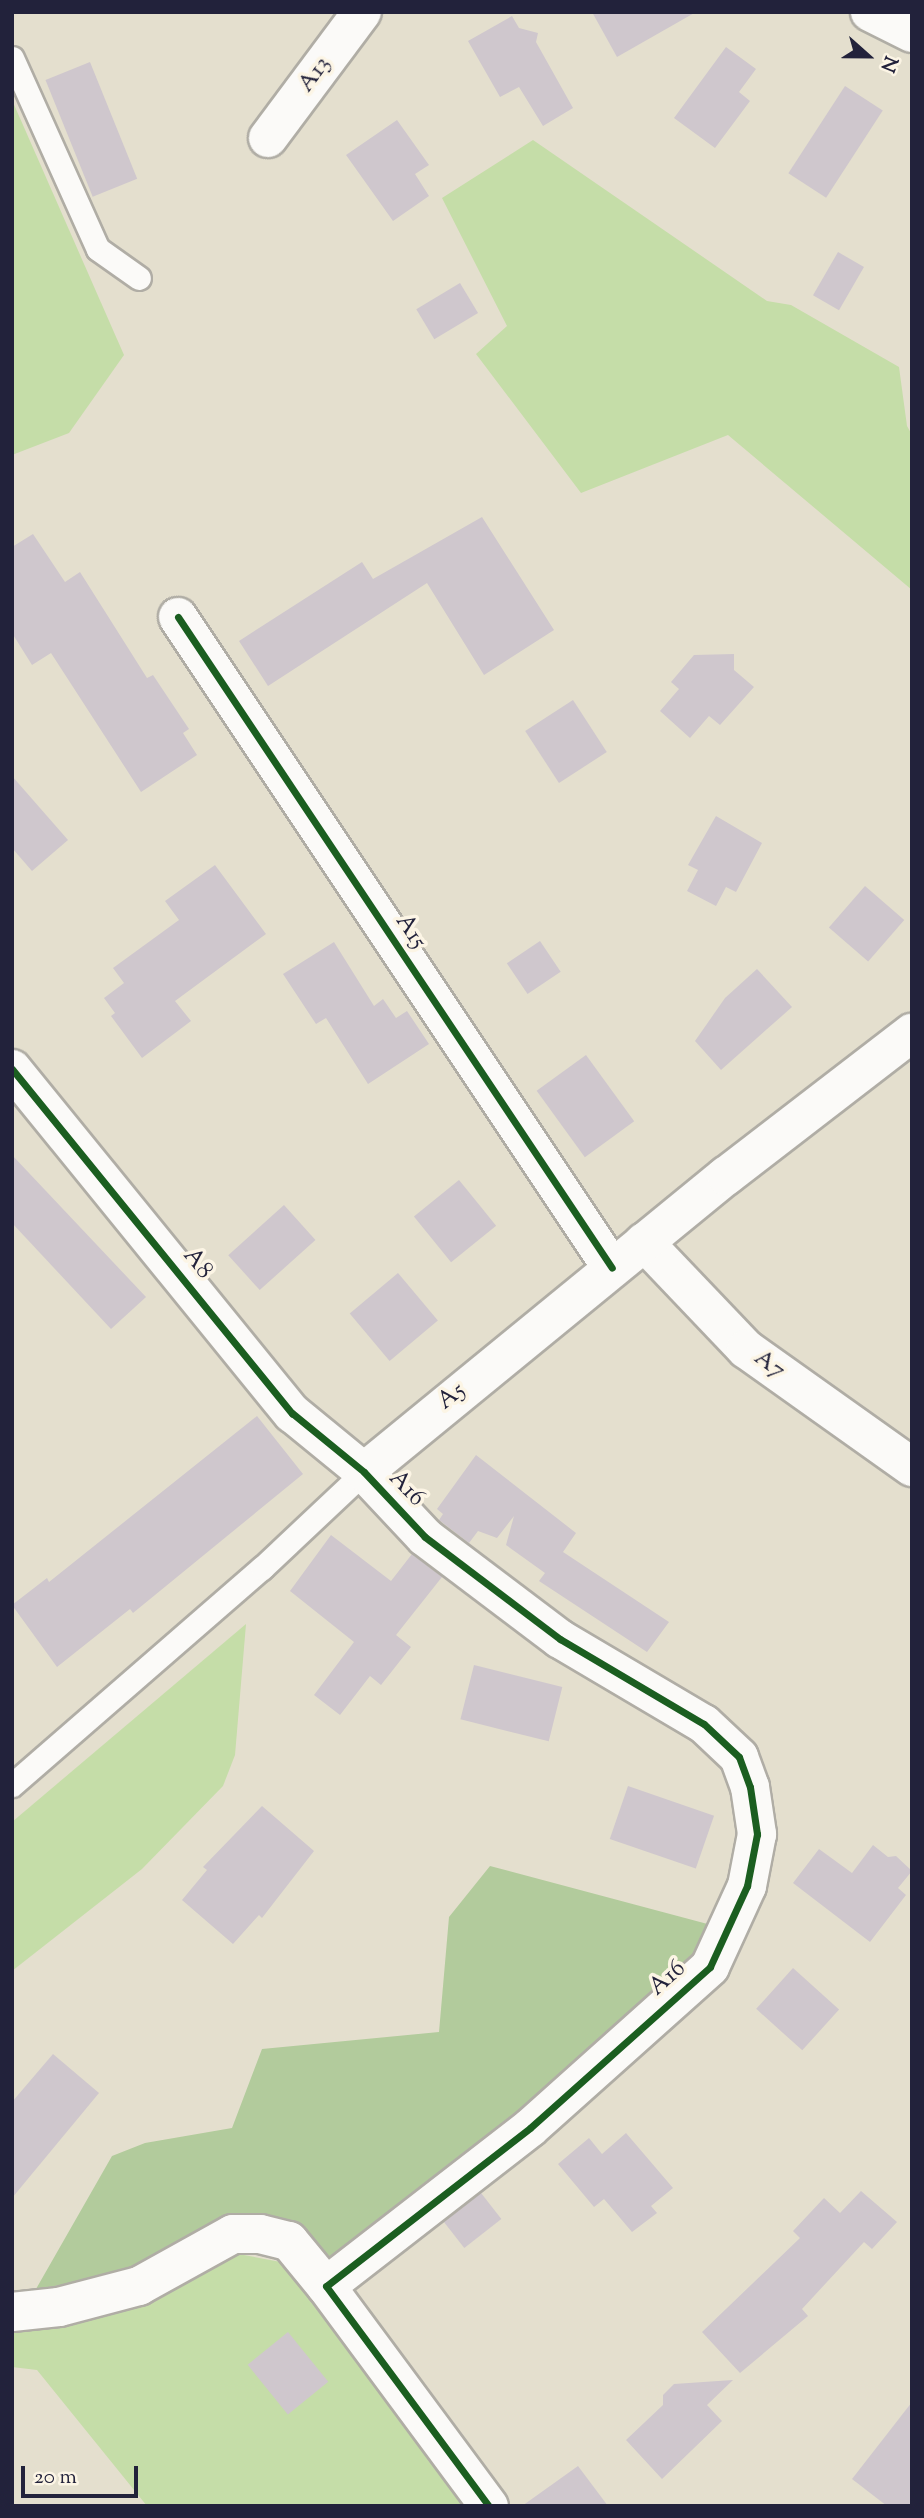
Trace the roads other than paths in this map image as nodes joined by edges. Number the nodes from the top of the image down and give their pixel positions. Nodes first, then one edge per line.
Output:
1 (362, 12) edge
2 (870, 12) edge
3 (912, 33) edge
4 (12, 58) edge
5 (268, 138) dead end
6 (139, 278) dead end
7 (178, 617) dead end
8 (912, 1033) edge
9 (12, 1069) edge
10 (644, 1242) junction
11 (612, 1268) junction
12 (912, 1467) edge
13 (364, 1472) junction
14 (12, 1785) edge
15 (326, 2286) junction
16 (12, 2312) edge
17 (489, 2506) edge

1 - 5 street, A13
2 - 3 street
4 - 6 lane
7 - 11 street, A15
8 - 10 street, A5
9 - 13 street, A8
10 - 11 street, A5
10 - 12 street, A7
11 - 13 street, A5
13 - 14 lane, A5
13 - 15 street, A16
15 - 16 street
15 - 17 street

